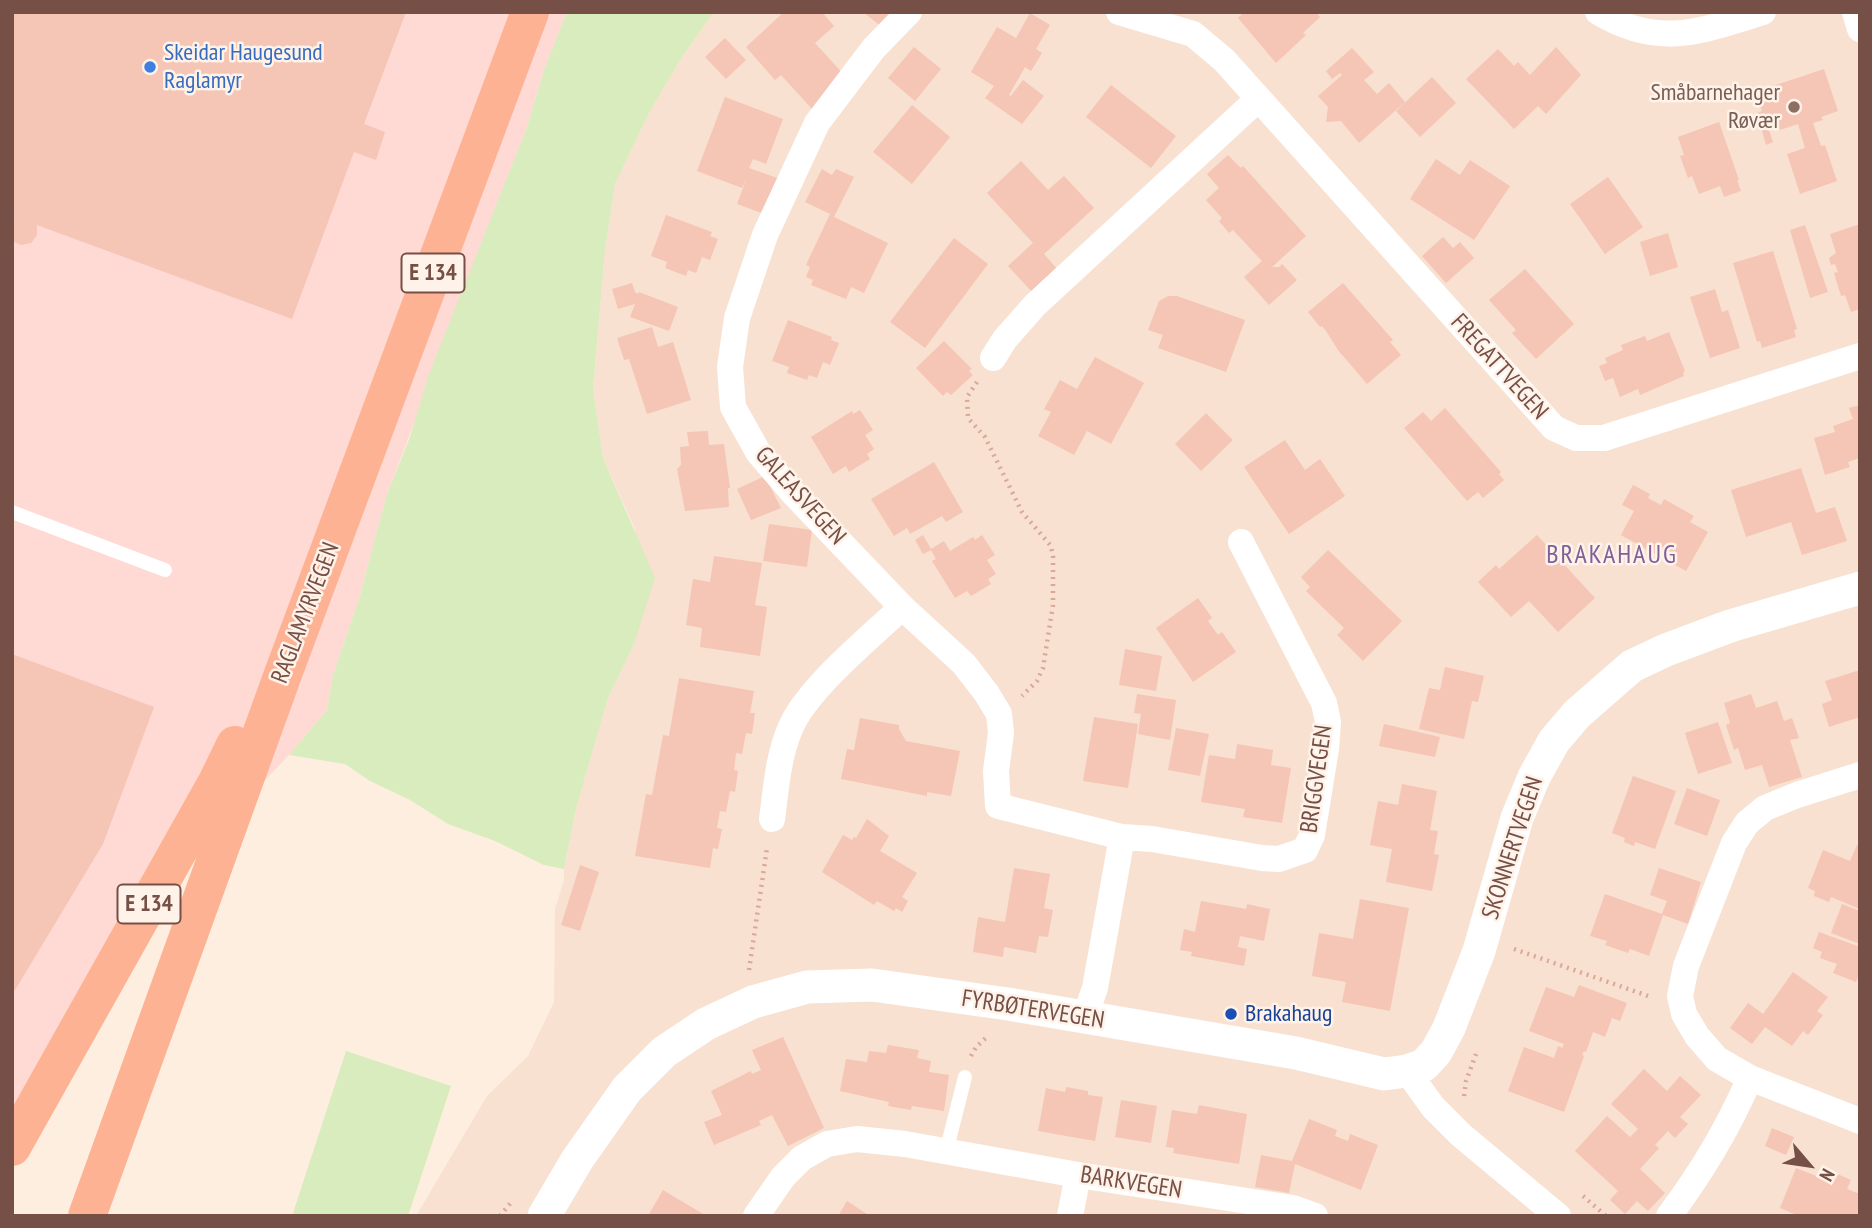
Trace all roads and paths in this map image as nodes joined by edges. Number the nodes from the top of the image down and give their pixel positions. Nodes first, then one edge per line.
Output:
1 (530, 12) edge
2 (909, 12) edge
3 (1119, 12) edge
4 (1598, 12) edge
5 (1763, 12) edge
6 (1855, 12) edge
7 (1860, 29) edge
8 (1258, 99) junction
9 (1860, 356) edge
10 (993, 358) joint
11 (12, 512) edge
12 (1241, 542) dead end
13 (165, 570) dead end
14 (1860, 588) edge
15 (902, 607) junction
16 (283, 674) junction
17 (999, 714) junction
18 (1860, 775) edge
19 (772, 819) dead end
20 (1122, 837) junction
21 (1513, 948) dead end
22 (1680, 996) junction
23 (1084, 1019) junction
24 (1480, 1043) dead end
25 (1406, 1071) junction
26 (965, 1077) dead end
27 (1751, 1078) junction
28 (1473, 1105) dead end
29 (1860, 1121) edge
30 (12, 1147) edge
31 (946, 1152) junction
32 (1078, 1175) junction
33 (1575, 1190) dead end
34 (87, 1216) edge
35 (544, 1216) edge
36 (756, 1216) edge
37 (1070, 1216) edge
38 (1315, 1216) edge
39 (1558, 1216) edge
40 (1606, 1216) edge
41 (1669, 1216) edge

1 - 16 highway, RAGLAMYRVEGEN / E 134
2 - 15 street, GALEASVEGEN
3 - 8 street, FREGATTVEGEN
4 - 5 street
6 - 7 street
8 - 9 street, FREGATTVEGEN
8 - 10 street
10 - 17 path
11 - 13 lane
12 - 20 street, BRIGGVEGEN
14 - 25 street, SKONNERTVEGEN
15 - 17 street, GALEASVEGEN
15 - 19 street
16 - 30 highway, E 134
16 - 34 highway, RAGLAMYRVEGEN / E 134
17 - 20 street, BRIGGVEGEN
18 - 22 street
20 - 23 street
21 - 22 path
22 - 27 street
23 - 25 street, FYRBØTERVEGEN
23 - 35 street, FYRBØTERVEGEN
24 - 28 path
25 - 39 street
26 - 31 lane
27 - 29 street
27 - 41 street
31 - 32 street, BARKVEGEN
31 - 36 street, BARKVEGEN
32 - 37 street
32 - 38 street, BARKVEGEN
33 - 40 path

